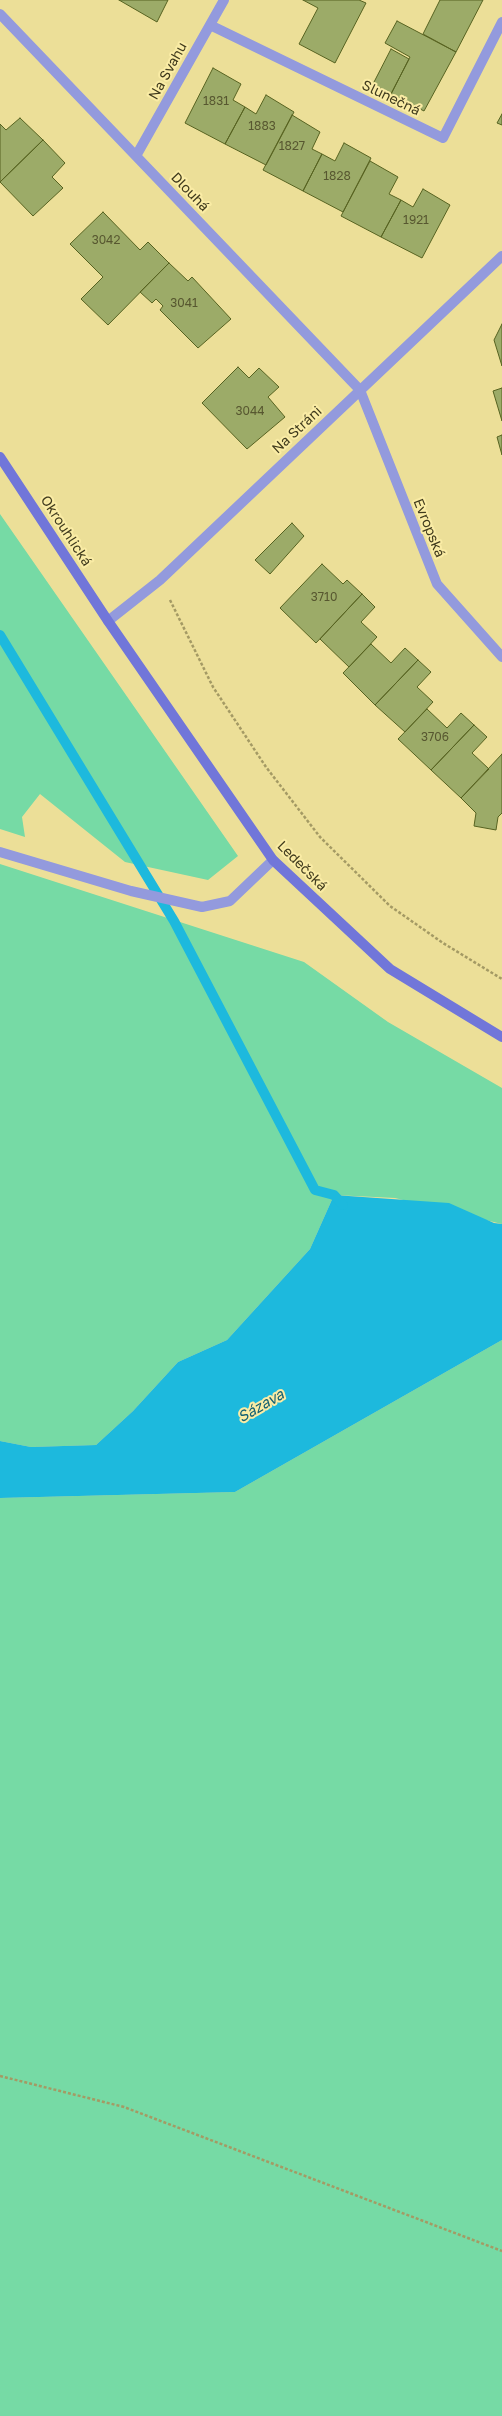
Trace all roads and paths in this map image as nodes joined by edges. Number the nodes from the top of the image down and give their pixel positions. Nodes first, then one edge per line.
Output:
1 (224, 0) edge
2 (0, 14) edge
3 (502, 22) edge
4 (210, 25) junction
5 (136, 156) junction
6 (502, 256) edge
7 (360, 390) junction
8 (0, 457) edge
9 (160, 580) junction
10 (108, 621) junction
11 (502, 657) edge
12 (0, 852) edge
13 (273, 860) junction
14 (502, 979) edge
15 (502, 1038) edge
16 (0, 2076) edge
17 (502, 2251) edge

1 - 4 street, Na Svahu
2 - 5 street, Dlouhá
3 - 4 street, Slunečná
4 - 5 street, Na Svahu
5 - 7 street, Dlouhá
6 - 7 street, Na Stráni
7 - 9 street, Na Stráni
7 - 11 street, Evropská
8 - 10 main road, Okrouhlická
9 - 10 street, Na Stráni
9 - 14 path
10 - 13 main road, Ledečská
12 - 13 street
13 - 15 main road, Ledečská
16 - 17 path

